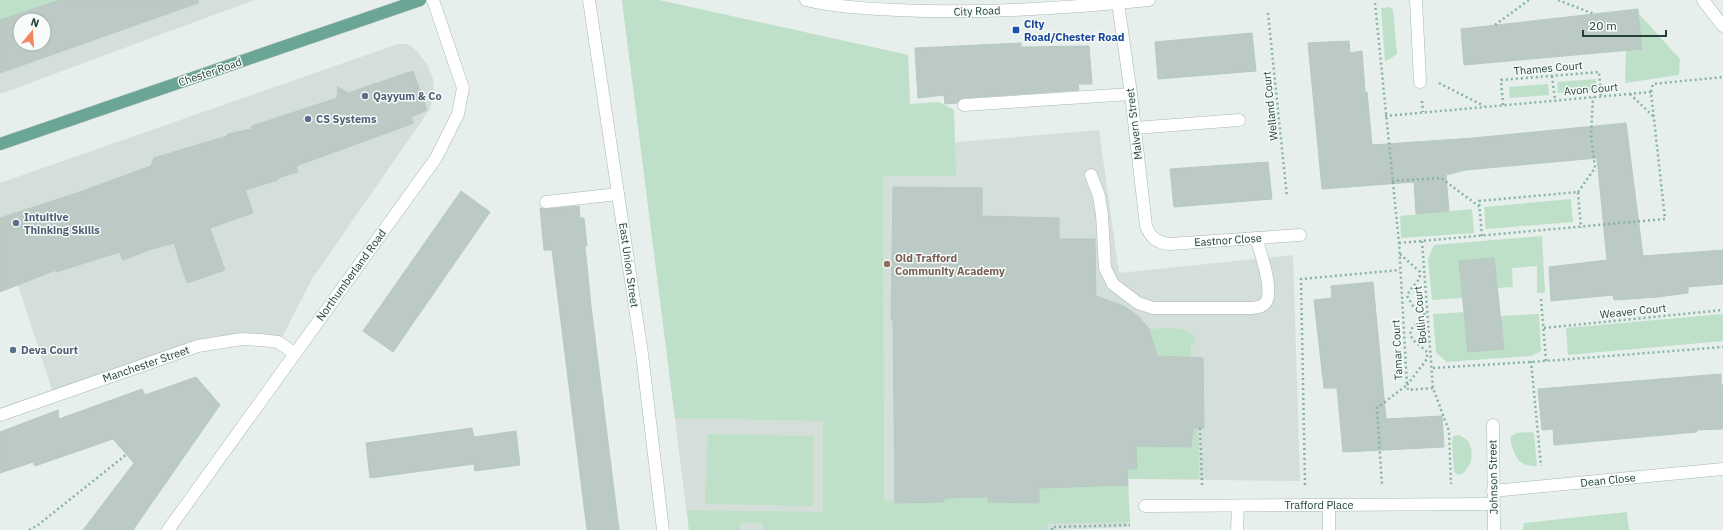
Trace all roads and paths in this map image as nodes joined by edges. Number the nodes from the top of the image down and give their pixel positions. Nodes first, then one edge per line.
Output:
1 (420, 0) edge
2 (433, 0) edge
3 (589, 0) edge
4 (806, 0) edge
5 (1149, 0) edge
6 (1416, 0) edge
7 (1529, 0) edge
8 (1558, 0) edge
9 (1703, 0) edge
10 (1118, 3) junction
11 (1375, 3) dead end
12 (1268, 13) dead end
13 (1594, 14) dead end
14 (1495, 25) dead end
15 (1723, 26) edge
16 (1552, 76) junction
17 (1723, 77) edge
18 (1420, 82) dead end
19 (1438, 83) dead end
20 (1651, 92) junction
21 (1131, 94) junction
22 (1630, 94) junction
23 (1601, 96) junction
24 (1593, 97) junction
25 (1555, 100) junction
26 (964, 105) dead end
27 (1503, 105) junction
28 (1485, 106) junction
29 (1385, 116) junction
30 (1654, 117) junction
31 (1239, 120) dead end
32 (1135, 128) junction
33 (0, 144) edge
34 (1092, 175) dead end
35 (1392, 181) junction
36 (1578, 192) junction
37 (618, 194) junction
38 (1288, 197) dead end
39 (546, 202) dead end
40 (1480, 206) junction
41 (1391, 226) dead end
42 (1396, 226) junction
43 (1581, 228) junction
44 (1300, 235) dead end
45 (1482, 236) junction
46 (1256, 238) junction
47 (1156, 241) joint
48 (1422, 241) junction
49 (1399, 243) junction
50 (1399, 254) junction
51 (1400, 270) junction
52 (1541, 299) dead end
53 (1723, 310) edge
54 (1544, 328) junction
55 (1723, 347) edge
56 (294, 353) junction
57 (1531, 361) junction
58 (1546, 361) junction
59 (1433, 368) junction
60 (1407, 385) junction
61 (1434, 388) junction
62 (0, 415) edge
63 (1493, 425) dead end
64 (1200, 428) dead end
65 (126, 454) dead end
66 (1723, 469) edge
67 (1451, 485) dead end
68 (1202, 486) dead end
69 (1305, 486) dead end
70 (1382, 486) dead end
71 (1543, 486) junction
72 (1493, 491) junction
73 (1493, 504) junction
74 (1329, 505) junction
75 (1145, 506) dead end
76 (1238, 506) junction
77 (1130, 525) dead end
78 (29, 530) edge
79 (168, 530) edge
80 (663, 530) edge
81 (1052, 530) edge
82 (1237, 530) edge
83 (1329, 530) edge
84 (1494, 530) edge

1 - 33 main road, Chester Road
2 - 56 street, Northumberland Road
3 - 37 street, East Union Street
4 - 10 street, City Road
5 - 10 street, City Road
6 - 18 street
7 - 14 path
8 - 13 path
9 - 15 street
10 - 21 street, Malvern Street
11 - 29 path
12 - 38 path, Welland Court
16 - 23 path, Thames Court
16 - 25 path
16 - 27 path, Thames Court
17 - 20 path
19 - 28 path
20 - 22 path, Avon Court
20 - 30 path
21 - 26 street
21 - 32 street, Malvern Street
22 - 23 path, Avon Court
22 - 30 path
23 - 24 path, Avon Court
24 - 25 path, Avon Court
24 - 36 path
25 - 27 path, Avon Court
27 - 28 path, Avon Court
28 - 29 path, Avon Court
29 - 35 path
30 - 43 path
31 - 32 street
32 - 47 street, Malvern Street
34 - 46 street
35 - 40 path
35 - 42 path, Tamar Court
36 - 40 path
36 - 43 path
37 - 39 street
37 - 80 street, East Union Street
40 - 45 path
41 - 42 path
42 - 49 path, Tamar Court
43 - 45 path
44 - 46 street, Eastnor Close
45 - 48 path
46 - 47 street, Eastnor Close
48 - 49 path
48 - 59 path, Bollin Court
49 - 50 path, Tamar Court
50 - 51 path, Tamar Court
50 - 60 path
51 - 60 path, Tamar Court
51 - 69 path
52 - 54 path
53 - 54 path, Weaver Court
54 - 58 path
55 - 58 path
56 - 62 street, Manchester Street
56 - 79 street, Northumberland Road
57 - 58 path
57 - 59 path
57 - 71 path
59 - 61 path, Bollin Court
60 - 61 path
60 - 70 path, Tamar Court
61 - 67 path, Bollin Court
63 - 72 street, Johnson Street
64 - 68 path
65 - 78 path
66 - 71 street, Dean Close
71 - 72 street, Dean Close
72 - 73 street, Johnson Street
73 - 74 street, Trafford Place
73 - 84 street, Johnson Street
74 - 76 street, Trafford Place
74 - 83 street
75 - 76 street, Trafford Place
76 - 82 street
77 - 81 path

